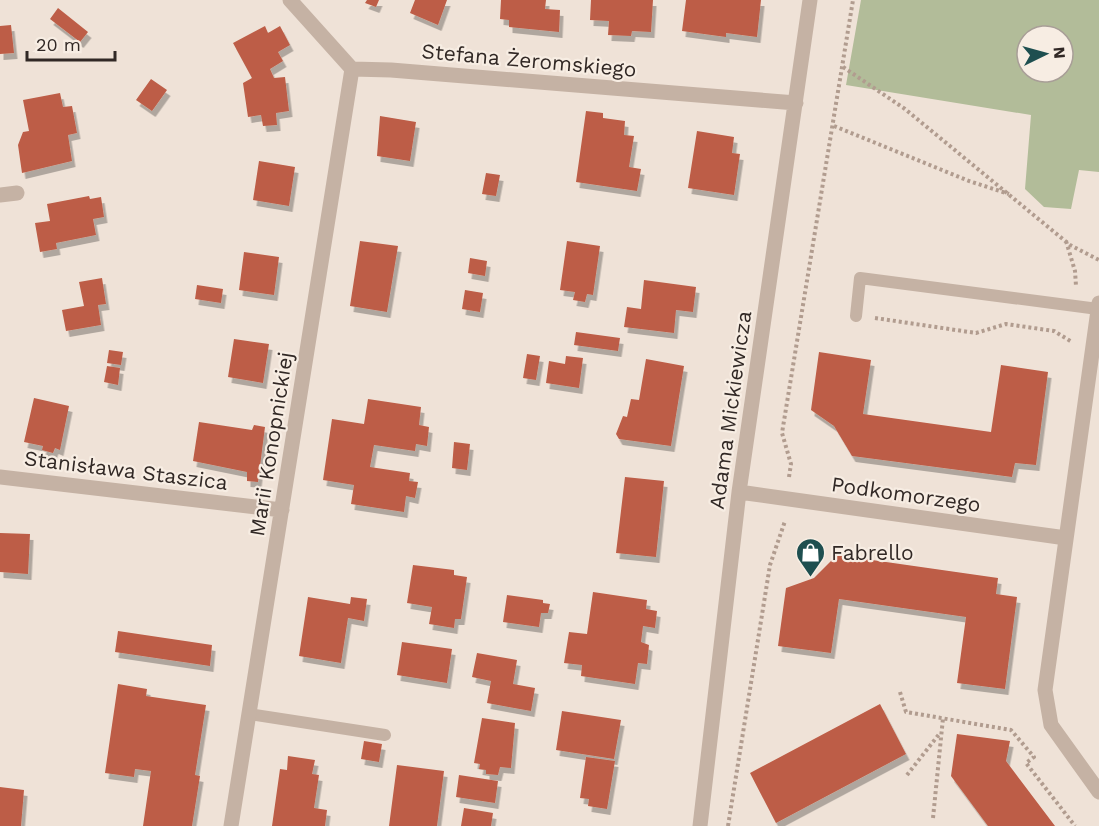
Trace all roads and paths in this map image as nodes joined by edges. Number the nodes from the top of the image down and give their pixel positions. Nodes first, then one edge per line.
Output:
1 (290, 0) edge
2 (810, 0) edge
3 (854, 0) edge
4 (843, 67) junction
5 (352, 69) junction
6 (796, 103) junction
7 (834, 126) junction
8 (17, 193) dead end
9 (0, 195) edge
10 (1012, 195) junction
11 (1065, 241) junction
12 (1099, 260) edge
13 (1076, 306) junction
14 (1098, 306) edge
15 (856, 315) joint
16 (1093, 346) junction
17 (791, 464) dead end
18 (0, 477) edge
19 (739, 492) junction
20 (282, 510) junction
21 (784, 529) dead end
22 (1066, 538) junction
23 (900, 692) dead end
24 (249, 714) junction
25 (943, 718) junction
26 (940, 733) junction
27 (385, 735) dead end
28 (907, 775) dead end
29 (1099, 792) edge
30 (933, 818) dead end
31 (231, 826) edge
32 (700, 826) edge
33 (729, 826) edge
34 (1075, 826) edge

1 - 5 street
2 - 6 street, Adama Mickiewicza
3 - 4 path
4 - 7 path
4 - 10 path
5 - 6 street, Stefana Żeromskiego
5 - 20 street, Marii Konopnickiej
6 - 19 street, Adama Mickiewicza
7 - 10 path
7 - 17 path
8 - 9 street
10 - 11 path
11 - 12 path
11 - 13 path
13 - 14 lane
13 - 15 lane
14 - 16 street
15 - 16 path
16 - 22 street
18 - 20 street, Stanisława Staszica
19 - 22 street, Podkomorzego
19 - 32 street, Adama Mickiewicza
20 - 24 street, Marii Konopnickiej
21 - 33 path
22 - 29 street
23 - 25 path
24 - 27 lane
24 - 31 street, Marii Konopnickiej
25 - 26 path
25 - 34 path
26 - 28 path
26 - 30 path

